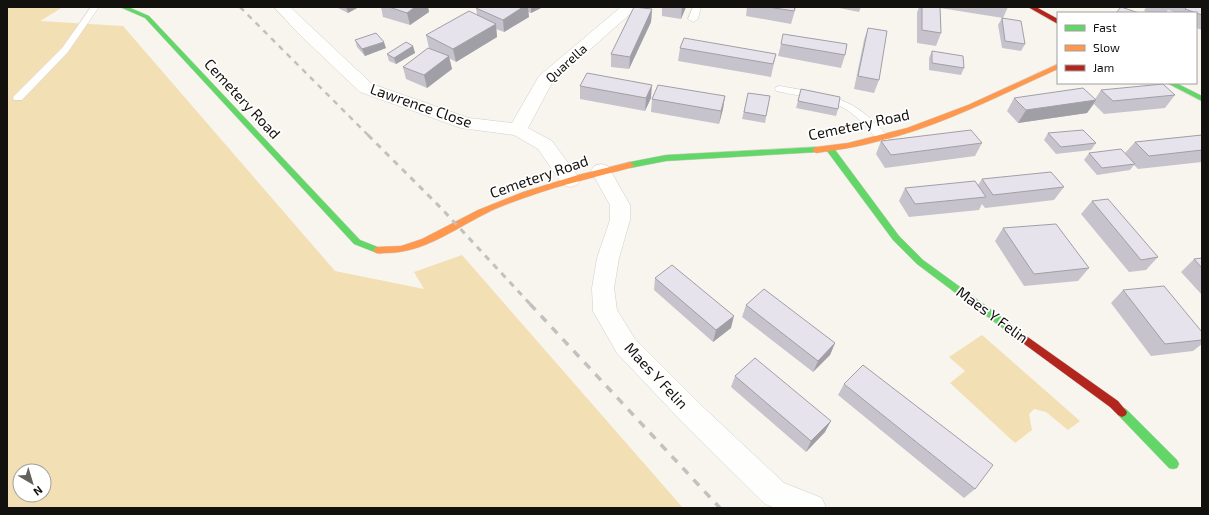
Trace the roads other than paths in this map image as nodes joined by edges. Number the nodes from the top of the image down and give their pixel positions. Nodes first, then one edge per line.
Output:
1 (95, 7) edge
2 (123, 7) edge
3 (282, 7) edge
4 (630, 7) edge
5 (697, 7) edge
6 (1031, 7) edge
7 (693, 19) dead end
8 (1057, 21) edge
9 (1057, 66) edge
10 (1173, 84) edge
11 (780, 89) dead end
12 (18, 98) dead end
13 (1202, 99) edge
14 (518, 130) junction
15 (883, 138) junction
16 (830, 149) junction
17 (601, 171) junction
18 (570, 180) junction
19 (1173, 464) dead end
20 (812, 508) edge

1 - 12 lane
2 - 18 street, Cemetery Road
3 - 14 street, Lawrence Close
4 - 14 street, Quarella
5 - 7 lane
6 - 8 street
9 - 15 street, Cemetery Road
10 - 13 street
11 - 15 lane
14 - 18 street, Lawrence Close
15 - 16 street, Cemetery Road
16 - 17 street, Cemetery Road
16 - 19 street, Maes Y Felin
17 - 18 street, Cemetery Road
17 - 20 street, Maes Y Felin

